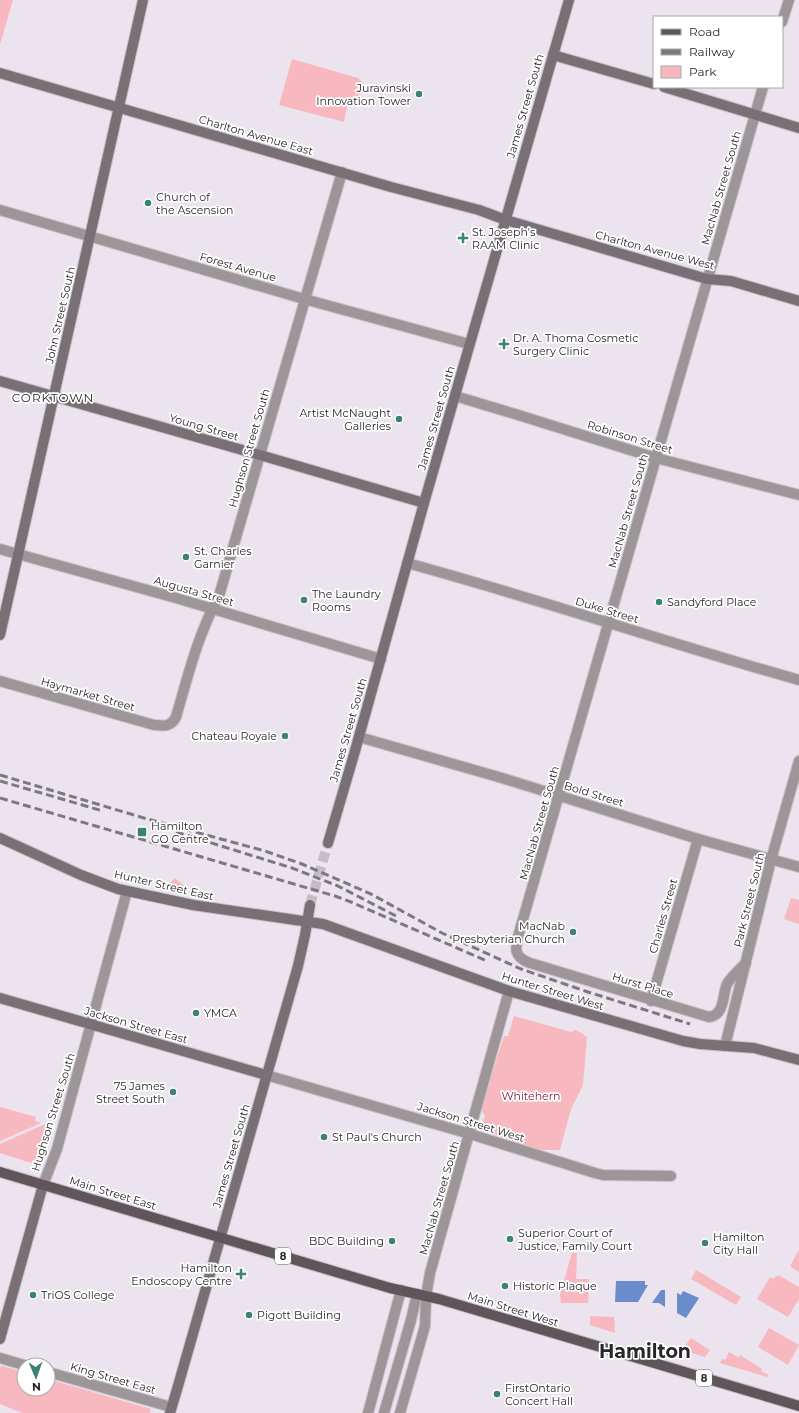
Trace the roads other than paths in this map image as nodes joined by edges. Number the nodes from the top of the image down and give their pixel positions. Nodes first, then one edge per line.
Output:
1 (143, 0) edge
2 (569, 0) edge
3 (789, 0) edge
4 (783, 19) edge
5 (553, 55) junction
6 (0, 73) edge
7 (653, 84) edge
8 (667, 88) edge
9 (762, 88) edge
10 (118, 108) junction
11 (754, 115) junction
12 (799, 128) edge
13 (342, 172) junction
14 (0, 210) edge
15 (506, 220) junction
16 (90, 237) junction
17 (707, 279) junction
18 (304, 299) junction
19 (799, 301) edge
20 (470, 344) junction
21 (0, 381) edge
22 (455, 396) junction
23 (53, 397) junction
24 (260, 455) junction
25 (656, 458) junction
26 (799, 496) edge
27 (424, 504) junction
28 (0, 549) edge
29 (18, 554) junction
30 (408, 563) junction
31 (212, 609) junction
32 (608, 623) junction
33 (0, 635) edge
34 (381, 659) junction
35 (799, 680) edge
36 (0, 681) edge
37 (169, 725) joint
38 (359, 737) junction
39 (799, 761) edge
40 (559, 796) junction
41 (0, 838) edge
42 (698, 839) junction
43 (328, 843) tunnel mouth
44 (771, 860) junction
45 (799, 868) edge
46 (127, 891) junction
47 (310, 905) tunnel mouth
48 (307, 922) junction
49 (516, 942) joint
50 (746, 963) junction
51 (509, 991) junction
52 (0, 998) edge
53 (651, 1000) junction
54 (90, 1025) junction
55 (725, 1046) junction
56 (799, 1060) edge
57 (266, 1075) junction
58 (470, 1134) junction
59 (0, 1172) edge
60 (672, 1176) dead end
61 (43, 1185) junction
62 (220, 1238) junction
63 (401, 1290) junction
64 (421, 1295) junction
65 (0, 1339) edge
66 (0, 1358) edge
67 (16, 1363) edge
68 (56, 1374) edge
69 (799, 1406) edge
70 (170, 1410) edge
71 (368, 1413) edge
72 (384, 1413) edge
73 (400, 1413) edge

1 - 10 main road, John Street South
2 - 5 main road, James Street South
3 - 4 street
5 - 7 main road
5 - 15 main road, James Street South
6 - 10 main road, Charlton Avenue East
8 - 11 main road
9 - 11 street, MacNab Street South
10 - 13 main road, Charlton Avenue East
10 - 16 main road, John Street South
11 - 12 main road
11 - 17 street, MacNab Street South
13 - 15 main road, Charlton Avenue East
13 - 18 street, Hughson Street South
14 - 16 street, Forest Avenue
15 - 17 main road, Charlton Avenue West
15 - 20 main road, James Street South
16 - 18 street, Forest Avenue
16 - 23 main road, John Street South
17 - 19 main road, Charlton Avenue West
17 - 25 street, MacNab Street South
18 - 20 street, Forest Avenue
18 - 24 street, Hughson Street South
20 - 22 main road, James Street South
21 - 23 main road, Young Street
22 - 25 street, Robinson Street
22 - 27 main road, James Street South
23 - 24 main road, Young Street
23 - 29 main road, John Street South
24 - 27 main road, Young Street
24 - 31 street, Hughson Street South
25 - 26 street, Robinson Street
25 - 32 street, MacNab Street South
27 - 30 main road, James Street South
28 - 29 street, Augusta Street
29 - 31 street, Augusta Street
29 - 33 main road, John Street South
30 - 32 street, Duke Street
30 - 34 main road, James Street South
31 - 34 street, Augusta Street
31 - 37 street, Hughson Street South
32 - 35 street, Duke Street
32 - 40 street, MacNab Street South
34 - 38 main road, James Street South
36 - 37 street, Haymarket Street
38 - 40 street, Bold Street
38 - 43 main road, James Street South
39 - 44 street, Park Street South
40 - 42 street, Bold Street
40 - 49 street, MacNab Street South
41 - 46 main road, Hunter Street East
42 - 44 street, Bold Street
42 - 53 street, Charles Street
44 - 45 street, Bold Street
44 - 50 street, Park Street South
46 - 48 main road, Hunter Street East
46 - 54 street, Hughson Street South
47 - 48 main road, James Street South
48 - 51 main road, Hunter Street West
48 - 57 main road, James Street South
49 - 53 street, Hurst Place
50 - 53 street, Hurst Place
50 - 55 street, Park Street South
51 - 55 main road, Hunter Street West
51 - 58 street, MacNab Street South
52 - 54 main road, Jackson Street East
54 - 57 main road, Jackson Street East
54 - 61 street, Hughson Street South
55 - 56 main road, Hunter Street West
57 - 58 street, Jackson Street West
57 - 62 main road, James Street South
58 - 60 street, Jackson Street West
58 - 64 street, MacNab Street South
59 - 61 main road, Main Street East / 8
61 - 62 main road, Main Street East / 8
61 - 65 main road, Hughson Street South
62 - 63 main road, Main Street West / 8
62 - 70 main road, James Street South
63 - 64 main road, Main Street West / 8
63 - 71 street
64 - 69 main road, Main Street West / 8
64 - 72 street, MacNab Street South
64 - 73 street, MacNab Street South
66 - 67 street
68 - 70 street, King Street East

